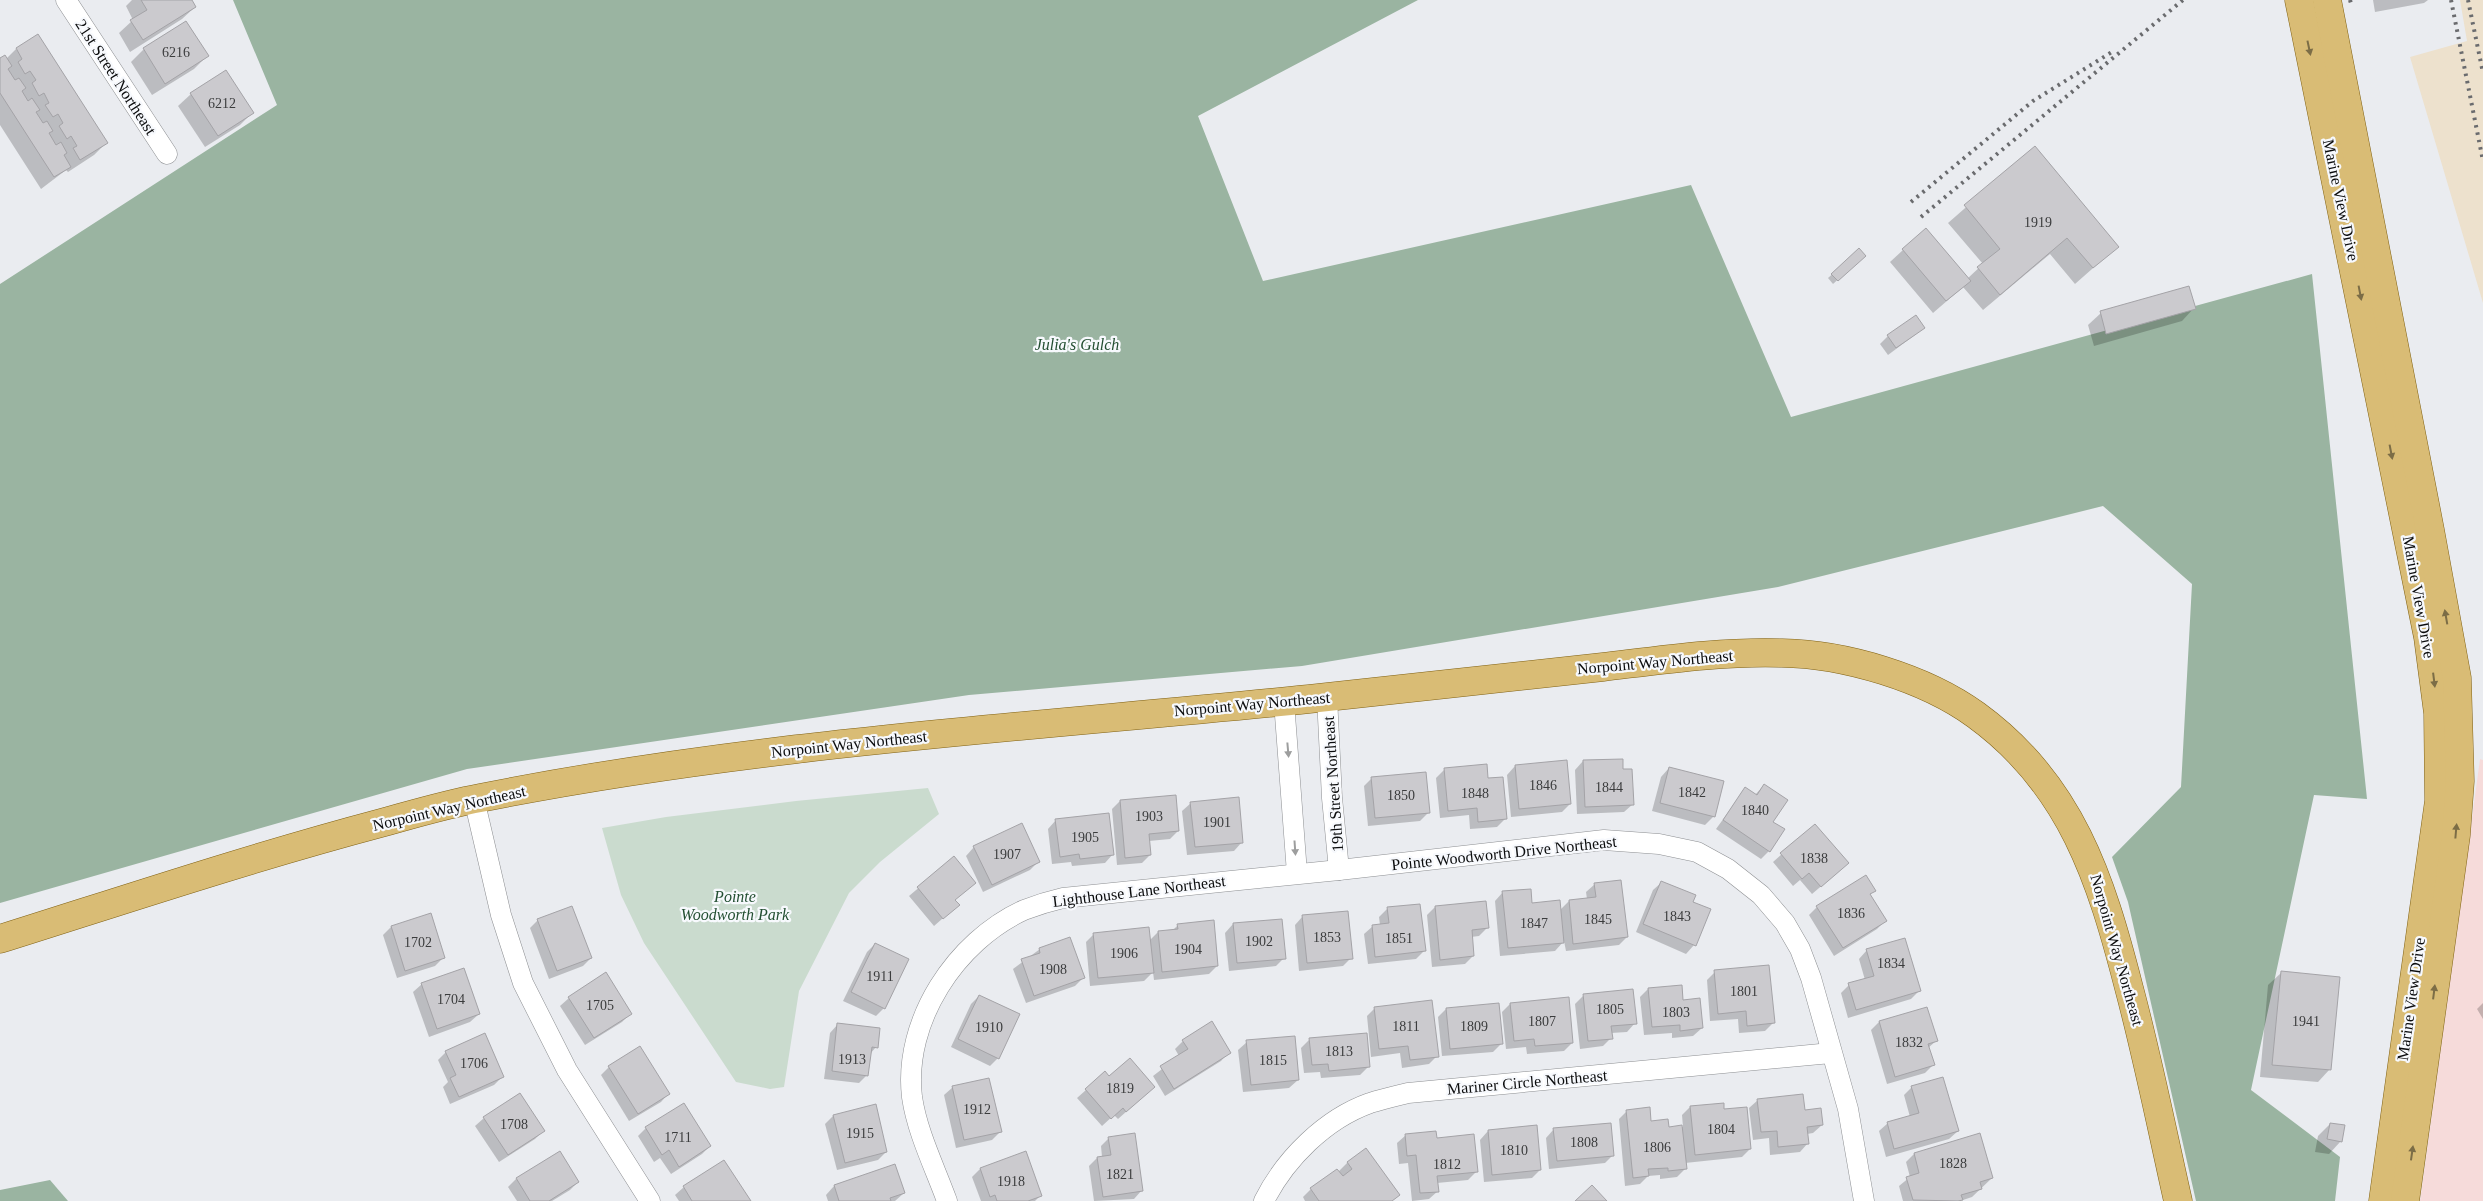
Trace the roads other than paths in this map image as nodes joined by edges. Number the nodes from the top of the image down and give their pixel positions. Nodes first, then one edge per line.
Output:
1 (66, 0) edge
2 (2299, 0) edge
3 (2326, 0) edge
4 (167, 154) dead end
5 (1327, 697) junction
6 (1284, 702) junction
7 (474, 799) junction
8 (1340, 870) junction
9 (1297, 873) junction
10 (0, 939) edge
11 (1831, 1053) junction
12 (650, 1201) edge
13 (948, 1201) edge
14 (1264, 1201) edge
15 (1864, 1201) edge
16 (2178, 1201) edge
17 (2383, 1201) edge
18 (2405, 1201) edge

1 - 4 street, 21st Street Northeast
2 -> 17 main road, Marine View Drive
18 -> 3 main road, Marine View Drive
5 - 6 main road, Norpoint Way Northeast
5 - 8 street, 19th Street Northeast
5 - 16 main road, Norpoint Way Northeast
6 - 7 main road, Norpoint Way Northeast
6 -> 9 street
7 - 10 main road, Norpoint Way Northeast
7 - 12 street
8 - 9 street, Pointe Woodworth Drive Northeast
8 - 11 street, Pointe Woodworth Drive Northeast
9 - 13 street, Lighthouse Lane Northeast
11 - 14 street, Mariner Circle Northeast
11 - 15 street, Pointe Woodworth Drive Northeast

